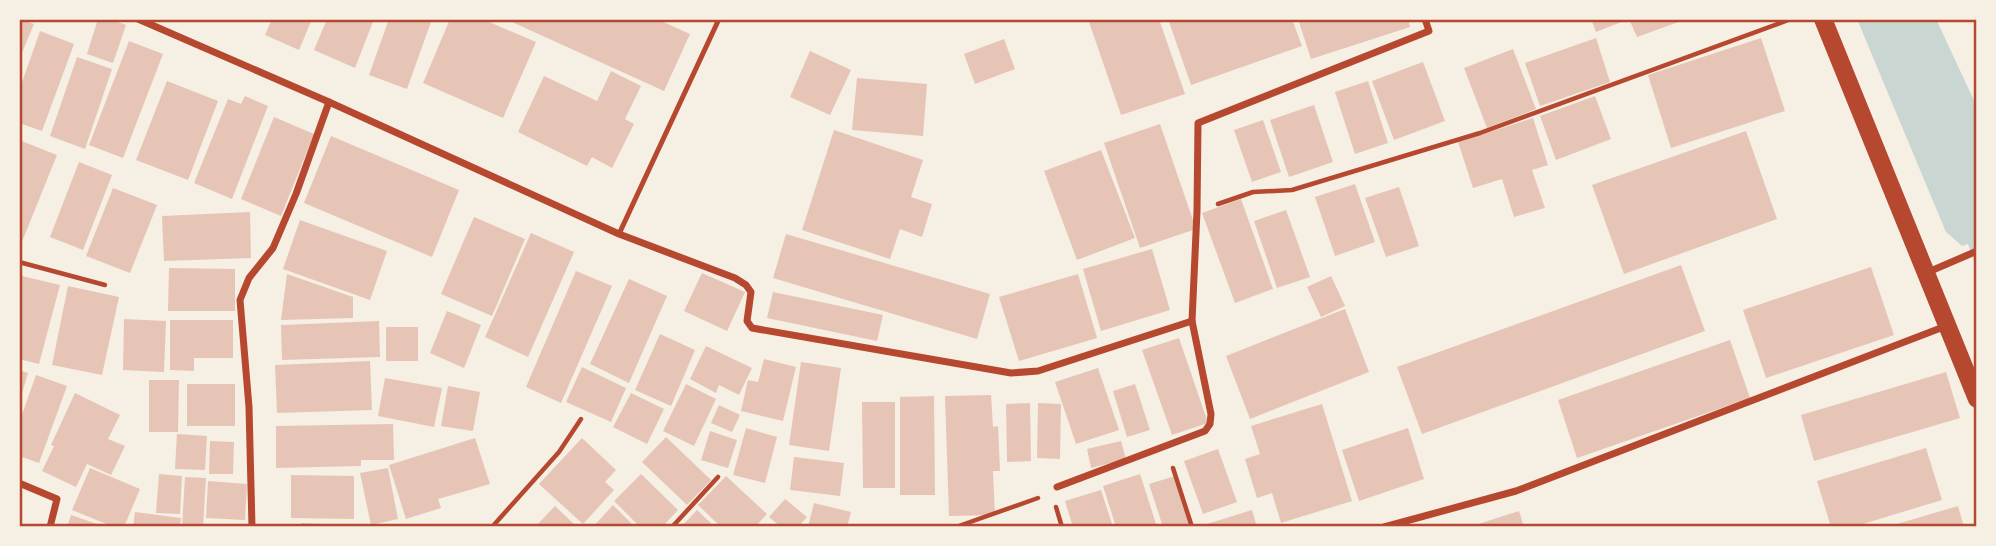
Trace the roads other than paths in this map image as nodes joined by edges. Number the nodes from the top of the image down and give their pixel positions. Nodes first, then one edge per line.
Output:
1 (138, 19) edge
2 (719, 19) edge
3 (1425, 19) edge
4 (1823, 19) edge
5 (329, 102) junction
6 (619, 234) junction
7 (1977, 251) edge
8 (1924, 273) junction
9 (1192, 321) junction
10 (1946, 325) junction
11 (1977, 399) edge
12 (19, 483) edge
13 (1057, 487) road end
14 (50, 527) edge
15 (252, 527) edge
16 (1384, 527) edge

1 - 5 street
2 - 6 lane
3 - 9 street
4 - 8 main road
5 - 6 street
5 - 15 street
6 - 9 street
7 - 8 street
8 - 10 main road
9 - 13 street
10 - 11 main road
10 - 16 street
12 - 14 street

